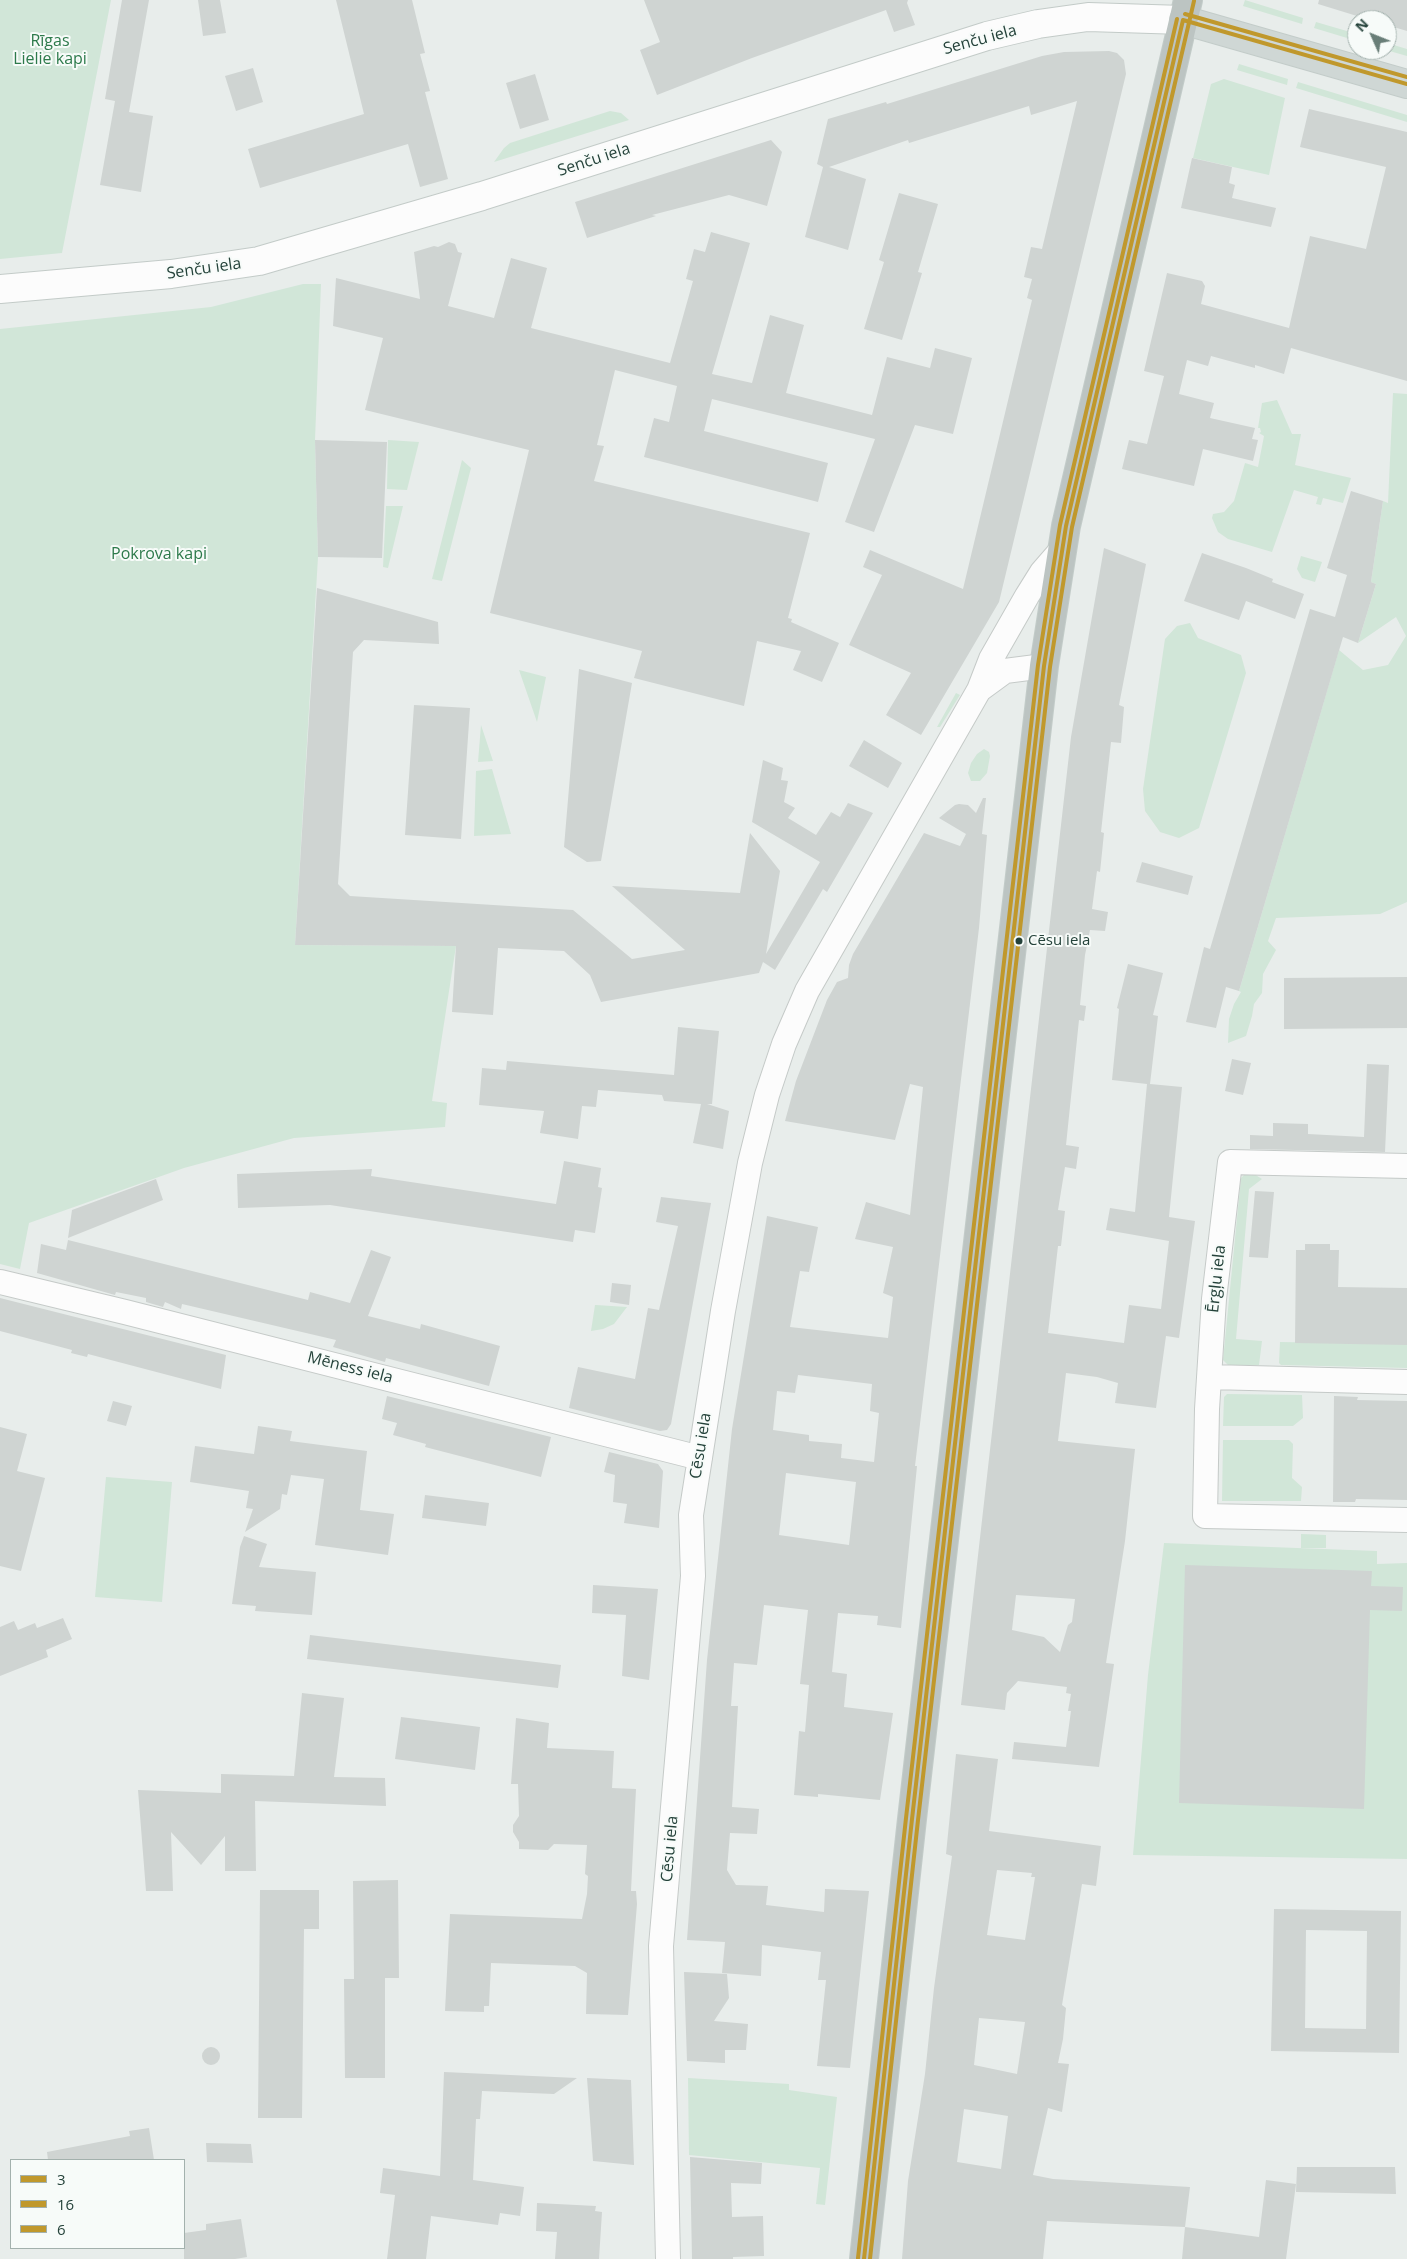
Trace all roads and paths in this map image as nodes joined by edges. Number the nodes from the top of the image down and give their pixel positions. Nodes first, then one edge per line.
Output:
1 (1186, 10) edge
2 (1407, 84) edge
3 (0, 289) edge
4 (1062, 549) junction
5 (1044, 666) junction
6 (979, 690) junction
7 (1407, 1166) edge
8 (0, 1282) edge
9 (1210, 1377) junction
10 (1407, 1382) edge
11 (700, 1458) junction
12 (1407, 1520) edge
13 (668, 2259) edge
14 (864, 2259) edge

1 - 2 main road
1 - 3 main road, Senču iela
1 - 4 highway
4 - 5 highway
4 - 6 street, Cēsu iela
5 - 6 street, Cēsu iela
5 - 14 highway
6 - 11 street, Cēsu iela
7 - 9 street, Ērgļu iela
8 - 11 street, Mēness iela
9 - 10 street
9 - 12 street
11 - 13 street, Cēsu iela

